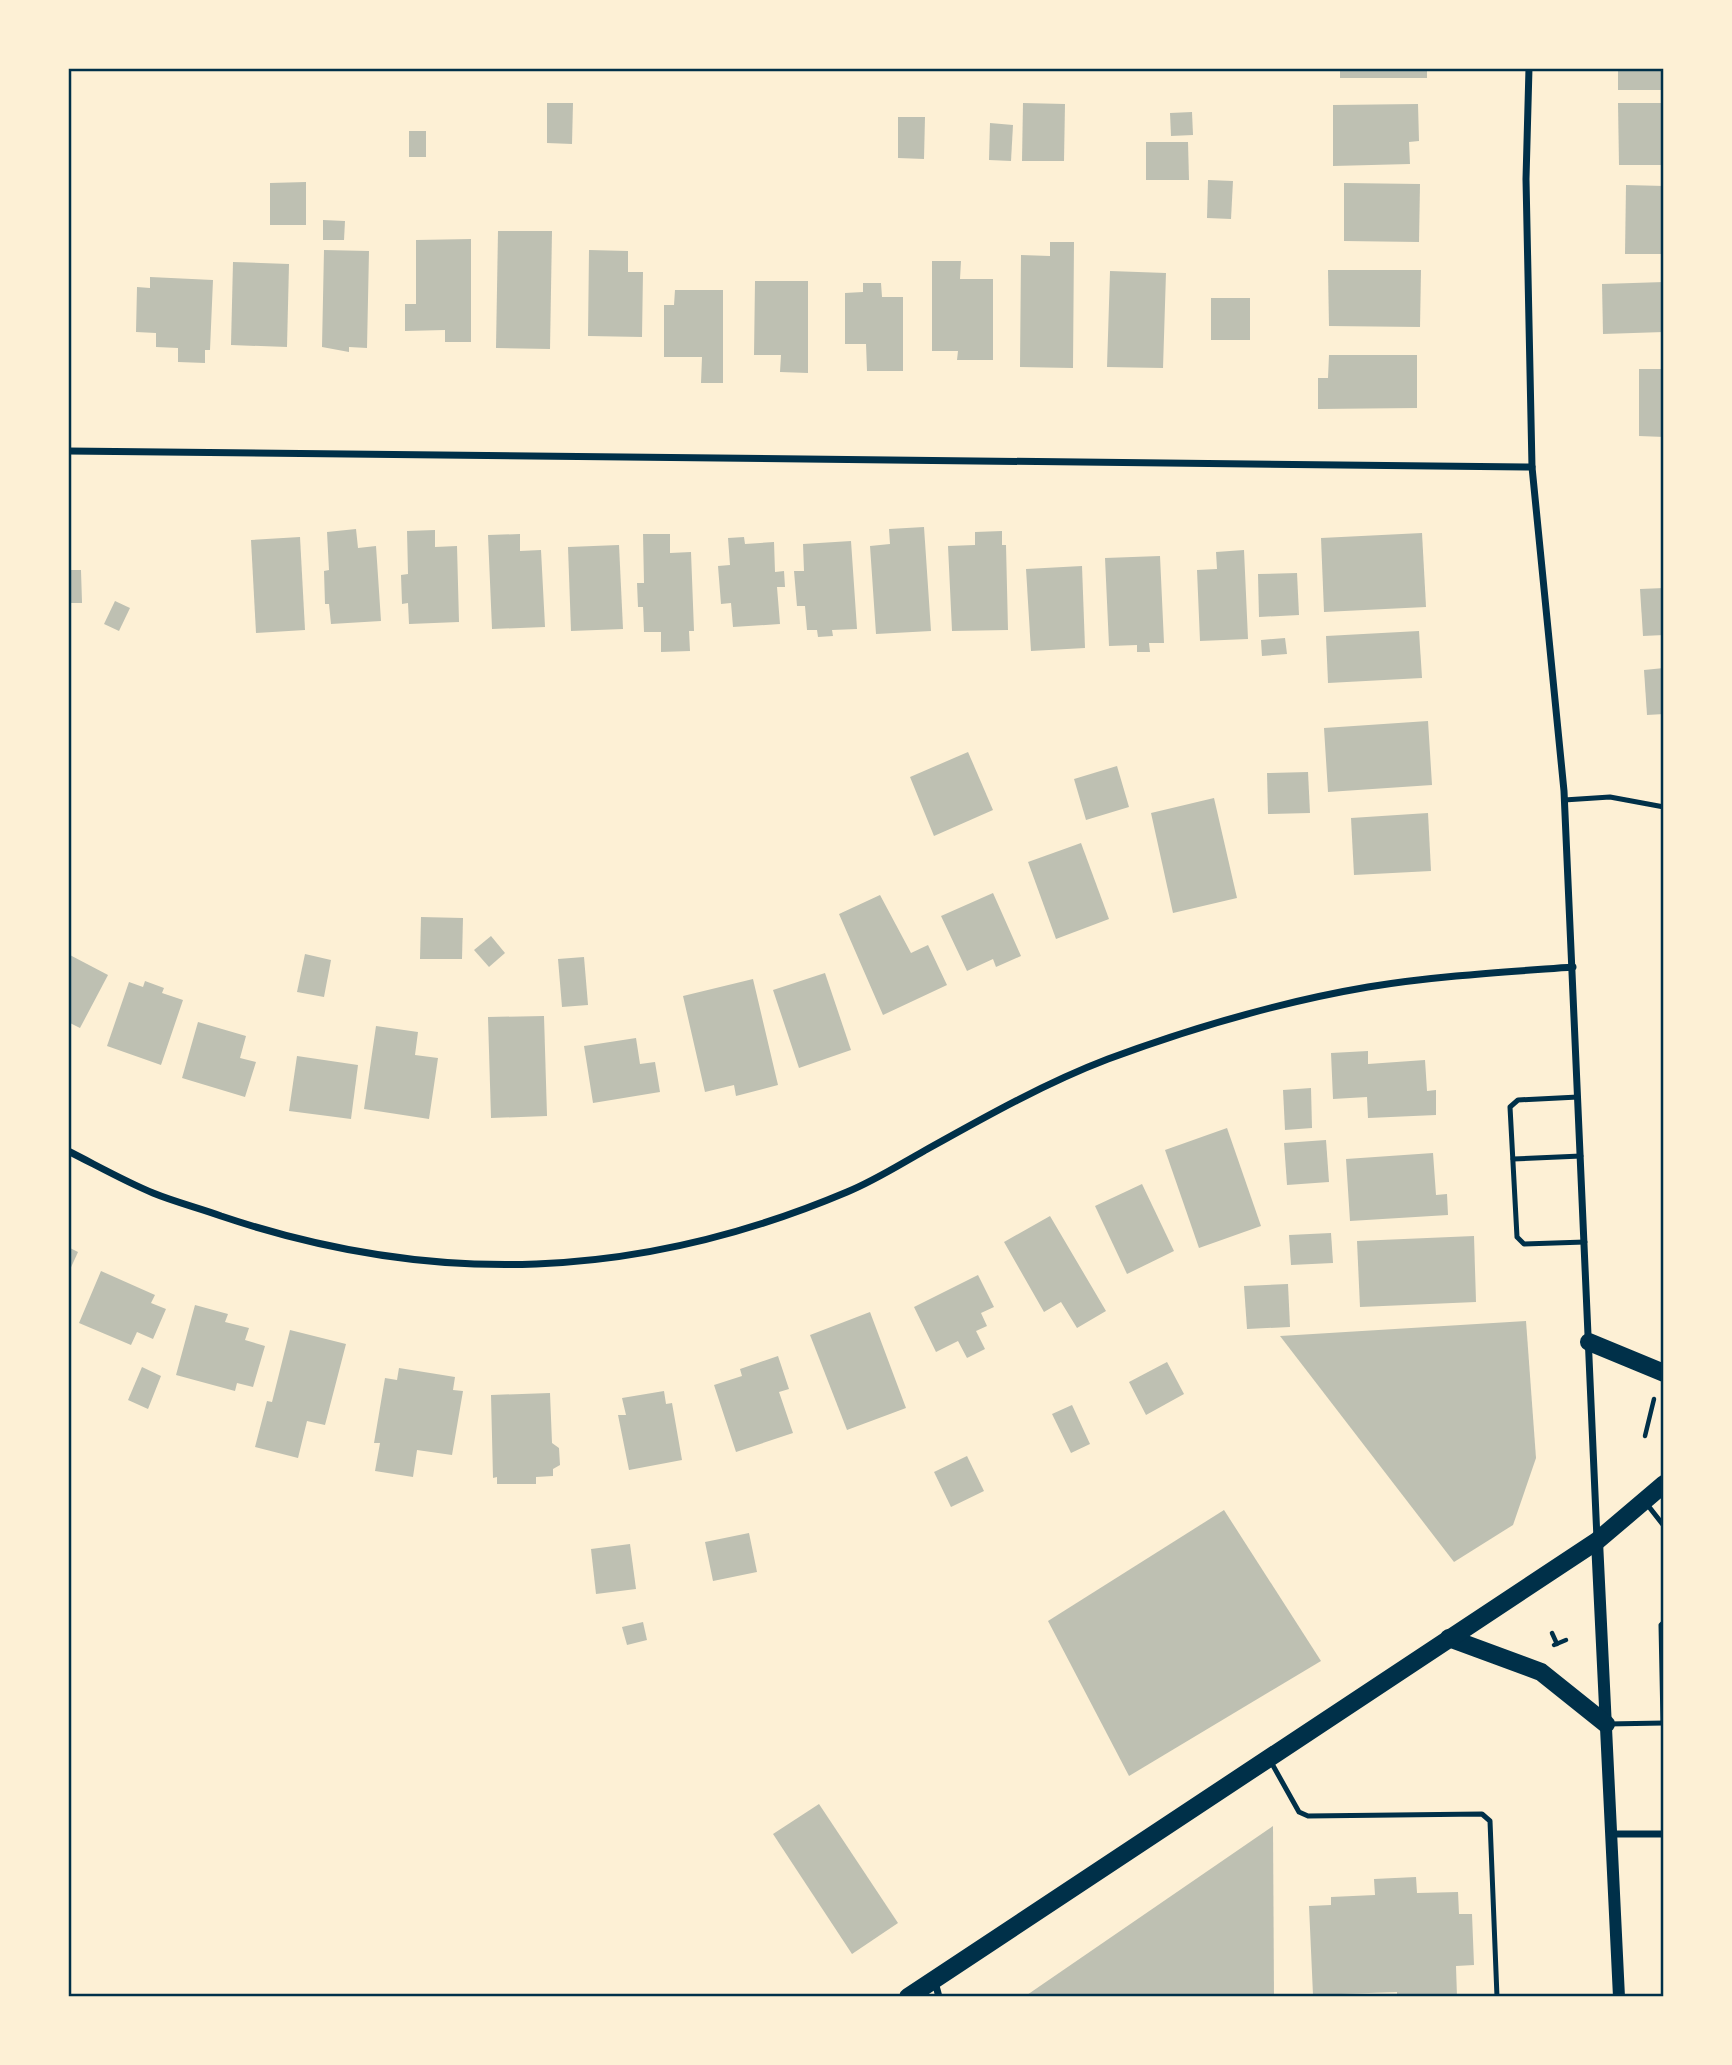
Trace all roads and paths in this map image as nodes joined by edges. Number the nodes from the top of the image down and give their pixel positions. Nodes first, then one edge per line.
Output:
1 (1529, 68) edge
2 (68, 451) edge
3 (1532, 467) junction
4 (1564, 800) junction
5 (1664, 807) edge
6 (1573, 967) junction
7 (1578, 1097) junction
8 (68, 1151) edge
9 (1581, 1156) junction
10 (1513, 1159) junction
11 (1585, 1242) junction
12 (1589, 1342) junction
13 (1664, 1373) edge
14 (1656, 1392) dead end
15 (1645, 1436) dead end
16 (1664, 1484) edge
17 (1644, 1501) junction
18 (1664, 1525) edge
19 (1597, 1541) junction
20 (1664, 1622) edge
21 (1552, 1633) dead end
22 (1449, 1638) junction
23 (1557, 1644) dead end
24 (1663, 1723) edge
25 (1606, 1724) junction
26 (1269, 1757) junction
27 (1613, 1834) junction
28 (1664, 1834) edge
29 (934, 1978) junction
30 (908, 1997) edge
31 (939, 1997) edge
32 (1497, 1997) edge
33 (1619, 1997) edge

1 - 3 street
2 - 3 street
3 - 4 street
4 - 5 lane
4 - 6 street
6 - 7 street
6 - 8 street
7 - 9 street
7 - 10 lane
9 - 10 lane
9 - 11 street
10 - 11 lane
11 - 12 street
12 - 13 main road
12 - 19 street
14 - 15 path
16 - 17 main road
17 - 18 lane
17 - 19 main road
19 - 22 main road
19 - 25 street
20 - 24 lane
21 - 23 path
22 - 25 main road
22 - 26 main road
24 - 25 lane
25 - 27 street
26 - 29 main road
26 - 32 lane
27 - 28 street
27 - 33 street
29 - 30 main road
29 - 31 street

